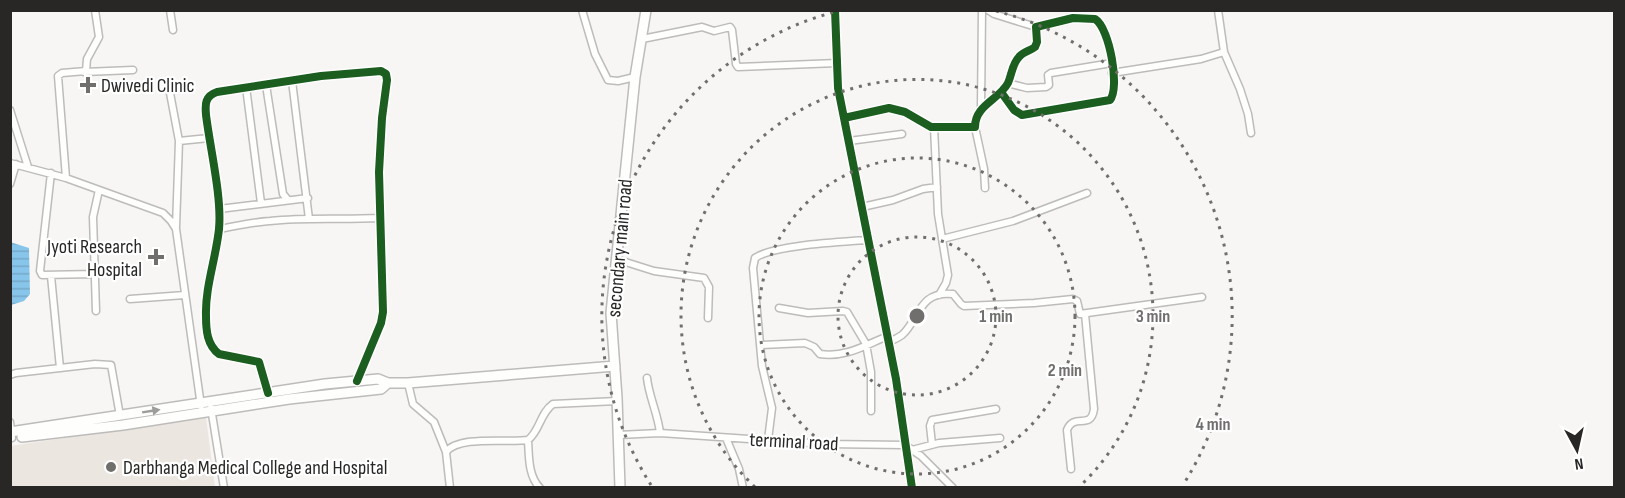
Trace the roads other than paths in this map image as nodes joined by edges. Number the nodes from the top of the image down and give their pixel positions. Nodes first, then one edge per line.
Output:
1 (95, 10) edge
2 (170, 10) edge
3 (582, 10) edge
4 (646, 10) edge
5 (835, 10) edge
6 (982, 10) edge
7 (1218, 10) edge
8 (992, 12) edge
9 (1036, 27) junction
10 (173, 30) dead end
11 (642, 39) junction
12 (1224, 52) junction
13 (837, 63) junction
14 (1112, 63) junction
15 (133, 70) dead end
16 (84, 72) junction
17 (1112, 73) junction
18 (635, 77) junction
19 (292, 81) junction
20 (1007, 83) junction
21 (266, 85) junction
22 (246, 87) junction
23 (1001, 92) junction
24 (170, 93) dead end
25 (981, 108) junction
26 (10, 110) edge
27 (844, 118) junction
28 (975, 126) junction
29 (934, 127) junction
30 (1251, 133) dead end
31 (902, 134) dead end
32 (209, 138) junction
33 (179, 141) junction
34 (849, 141) junction
35 (13, 163) edge
36 (28, 167) junction
37 (51, 173) junction
38 (66, 178) junction
39 (10, 184) edge
40 (937, 187) junction
41 (985, 188) dead end
42 (99, 190) junction
43 (1087, 193) dead end
44 (308, 198) junction
45 (288, 200) junction
46 (261, 204) junction
47 (862, 207) junction
48 (219, 209) junction
49 (379, 218) junction
50 (309, 219) junction
51 (176, 229) junction
52 (219, 229) junction
53 (942, 239) junction
54 (867, 240) junction
55 (616, 259) junction
56 (95, 274) junction
57 (51, 276) junction
58 (185, 295) junction
59 (939, 295) junction
60 (1202, 297) dead end
61 (130, 299) dead end
62 (779, 308) dead end
63 (96, 311) dead end
64 (1085, 314) junction
65 (708, 318) dead end
66 (888, 339) junction
67 (866, 344) junction
68 (760, 345) junction
69 (615, 366) junction
70 (60, 368) junction
71 (10, 375) edge
72 (647, 378) dead end
73 (357, 381) junction
74 (388, 383) junction
75 (408, 383) junction
76 (268, 393) junction
77 (289, 394) junction
78 (617, 400) junction
79 (206, 407) junction
80 (996, 409) dead end
81 (871, 411) dead end
82 (120, 416) junction
83 (10, 422) edge
84 (660, 433) junction
85 (11, 435) edge
86 (618, 435) junction
87 (726, 438) junction
88 (1000, 438) dead end
89 (528, 440) junction
90 (768, 440) junction
91 (932, 444) junction
92 (905, 445) junction
93 (912, 450) junction
94 (446, 452) junction
95 (1071, 469) dead end
96 (224, 488) edge
97 (450, 488) edge
98 (540, 488) edge
99 (620, 488) edge
100 (743, 488) edge
101 (912, 488) edge
102 (953, 488) edge

1 - 16 street
2 - 10 street
3 - 18 street
4 - 11 street, secondary main road
5 - 13 street
6 - 25 street
7 - 12 street
8 - 9 street
9 - 14 street
9 - 20 street
11 - 13 street
11 - 18 street, secondary main road
12 - 17 street
12 - 30 street
13 - 27 street
14 - 17 street
14 - 20 street
15 - 16 street
16 - 38 street
17 - 23 street
18 - 55 street, secondary main road
19 - 21 street
19 - 44 street
19 - 49 street
20 - 23 street
21 - 22 street
21 - 45 street
22 - 32 street
22 - 46 street
23 - 25 street
24 - 33 street
25 - 28 street
26 - 36 street
27 - 29 street
27 - 34 street
28 - 29 street
28 - 41 street
29 - 40 street
31 - 34 street
32 - 33 street
32 - 48 street
33 - 51 street
34 - 47 street
35 - 36 street
35 - 39 street
36 - 37 street
37 - 38 street
37 - 57 street
38 - 42 street
40 - 47 street
40 - 53 street
42 - 51 street
42 - 56 street
43 - 53 street
44 - 45 street
44 - 50 street
45 - 46 street
46 - 48 street
47 - 54 street
48 - 52 street
49 - 50 street
49 - 73 street
50 - 52 street
51 - 58 street
52 - 76 street
53 - 59 street
54 - 66 street
54 - 68 street
55 - 65 street
55 - 69 street, secondary main road
56 - 57 street
56 - 63 street
57 - 70 street
58 - 61 street
58 - 79 street
59 - 64 street
59 - 66 street
60 - 64 street
62 - 67 street
64 - 95 street
66 - 67 street
66 - 92 street
67 - 68 street
67 - 81 street
68 - 90 street
69 - 75 street
69 - 78 street, secondary main road
70 - 71 street
70 - 82 street
72 - 84 street
73 - 74 street
73 - 77 street
74 - 75 street
74 - 77 street
75 - 94 street
76 - 77 street
76 - 79 street
77 - 79 street
78 - 86 street, secondary main road
78 - 89 street
82 -> 79 street
79 - 85 street
79 - 96 street
80 - 91 street
82 - 85 street
83 - 85 street
84 - 86 street, terminal road
84 - 87 street, terminal road
86 - 99 street, secondary main road
87 - 90 street, terminal road
87 - 100 street
88 - 91 street
89 - 94 street
89 - 98 street
90 - 92 street, terminal road
91 - 93 street
92 - 93 street
92 - 101 street
93 - 102 street
94 - 97 street

